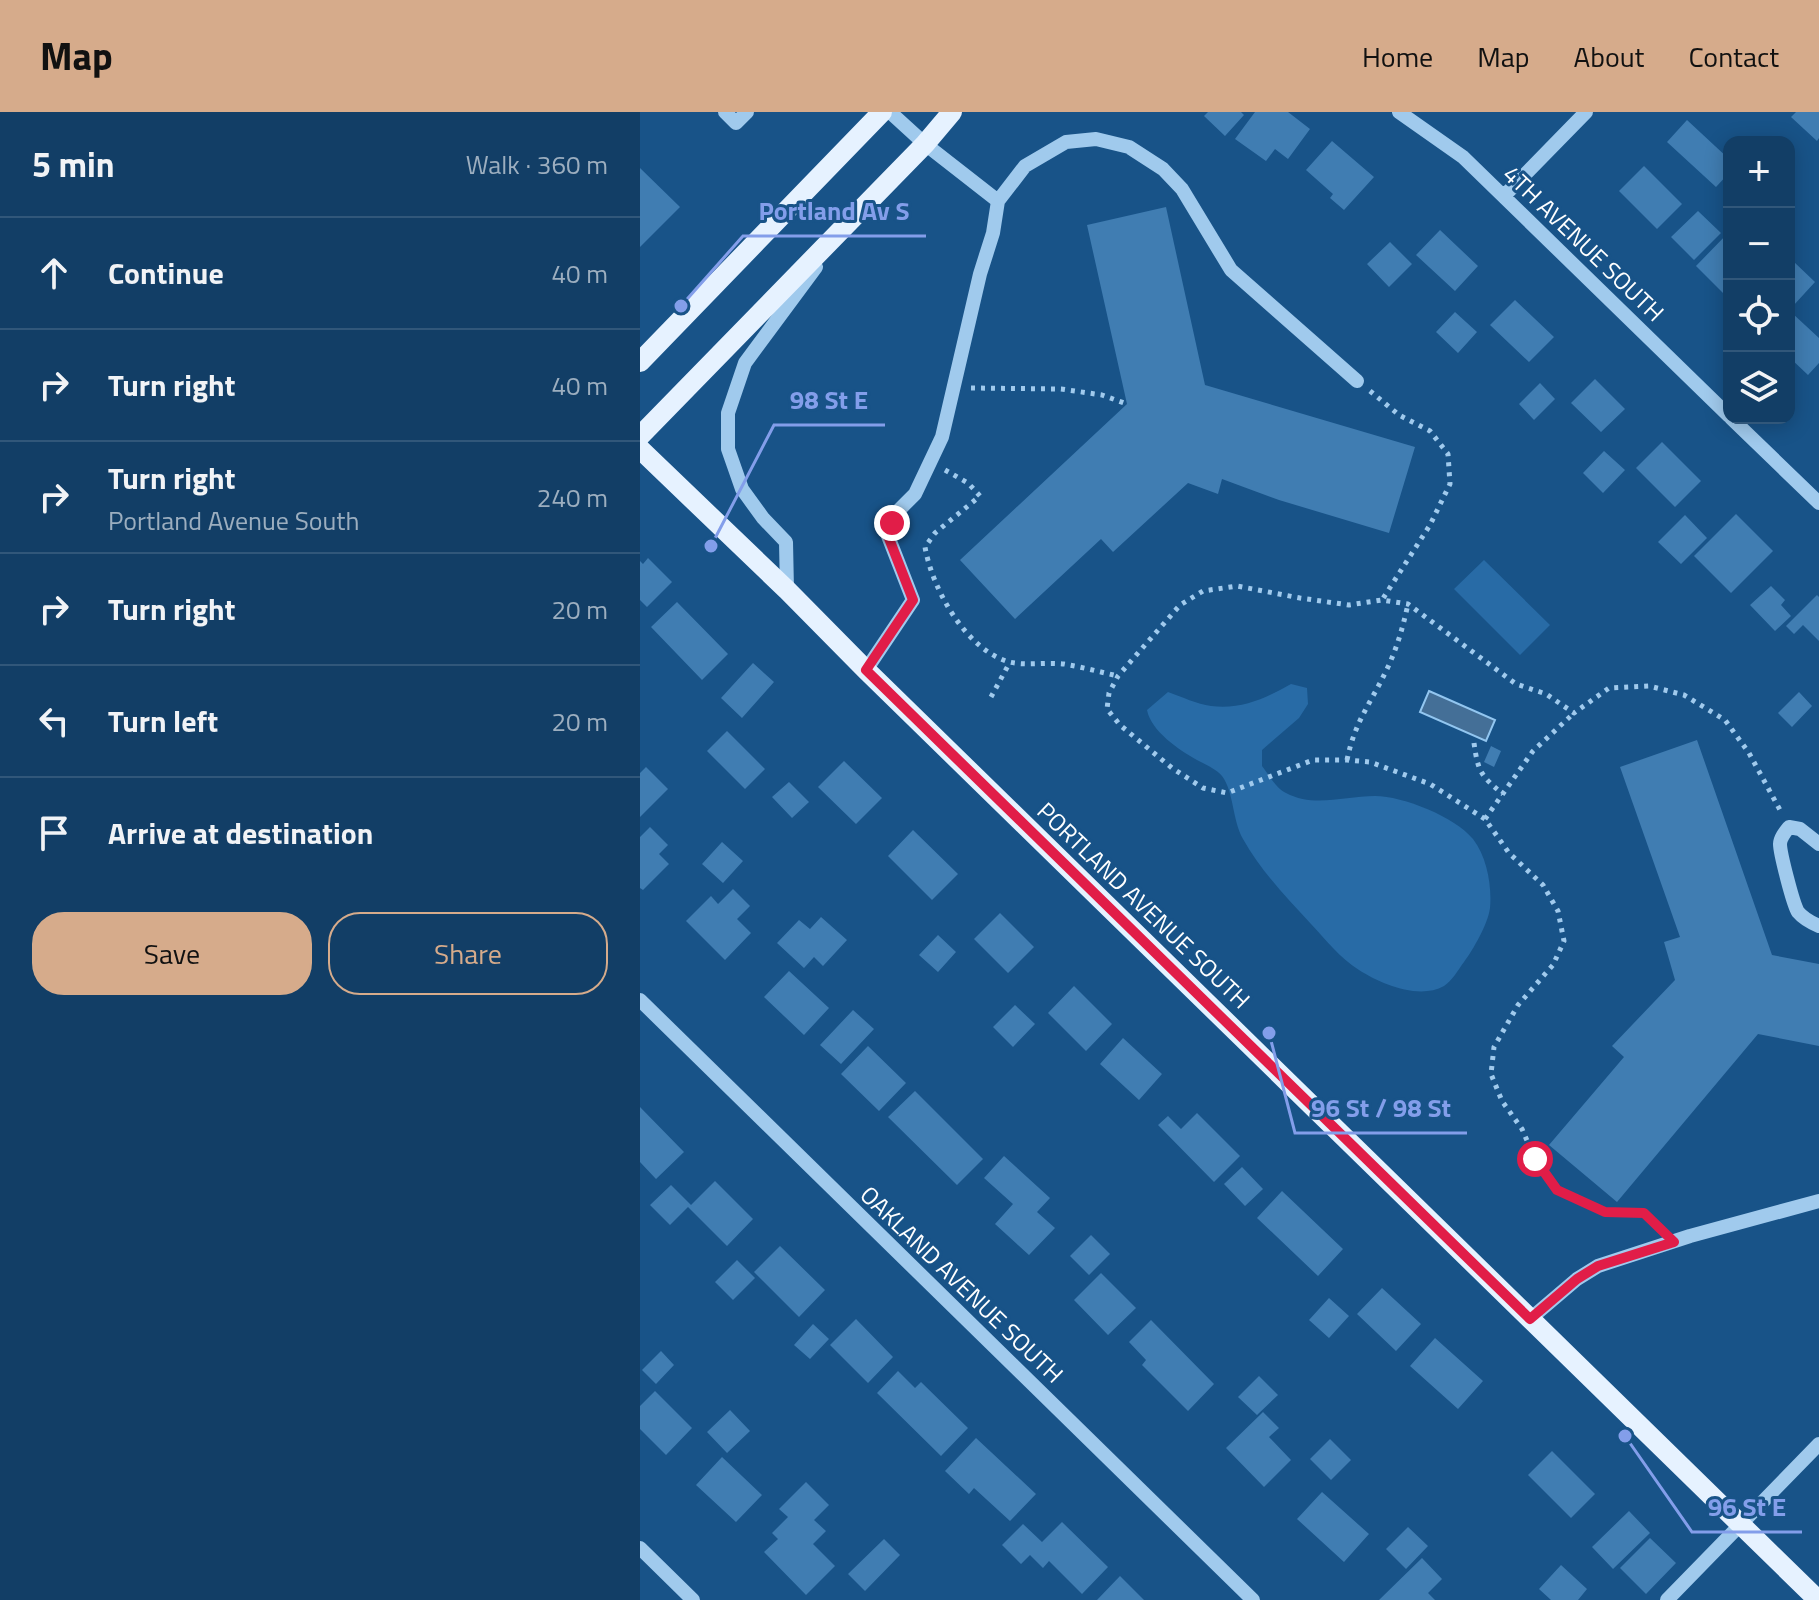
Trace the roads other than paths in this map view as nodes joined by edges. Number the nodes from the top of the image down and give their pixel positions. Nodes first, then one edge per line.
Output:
1 (725, 112) edge
2 (747, 112) edge
3 (882, 112) edge
4 (890, 112) edge
5 (952, 112) edge
6 (1399, 112) edge
7 (1586, 112) edge
8 (925, 144) junction
9 (1504, 196) junction
10 (998, 201) junction
11 (866, 203) junction
12 (640, 362) edge
13 (1357, 381) road end
14 (1723, 410) edge
15 (1737, 424) edge
16 (640, 436) edge
17 (640, 449) edge
18 (1819, 503) edge
19 (787, 590) junction
20 (866, 670) junction
21 (1819, 844) edge
22 (1819, 926) edge
23 (640, 1000) edge
24 (1819, 1201) edge
25 (1530, 1319) junction
26 (1819, 1444) edge
27 (1740, 1524) junction
28 (640, 1548) edge
29 (693, 1600) edge
30 (1253, 1600) edge
31 (1667, 1600) edge
32 (1818, 1600) edge

1 - 2 street
3 - 12 main road
4 - 8 street
5 - 8 main road
6 - 9 street, 4TH AVENUE SOUTH
7 - 9 street
8 - 10 street
8 - 11 main road
9 - 14 street, 4TH AVENUE SOUTH
10 - 13 street
10 - 20 street
11 - 16 main road
11 - 19 street
15 - 18 street, 4TH AVENUE SOUTH
17 - 19 main road, PORTLAND AVENUE SOUTH
19 - 20 main road, PORTLAND AVENUE SOUTH
20 - 25 main road, PORTLAND AVENUE SOUTH
21 - 22 street
23 - 30 street, OAKLAND AVENUE SOUTH
24 - 25 street
25 - 27 main road, PORTLAND AVENUE SOUTH
26 - 27 street
27 - 31 street
27 - 32 main road, PORTLAND AVENUE SOUTH
28 - 29 street

